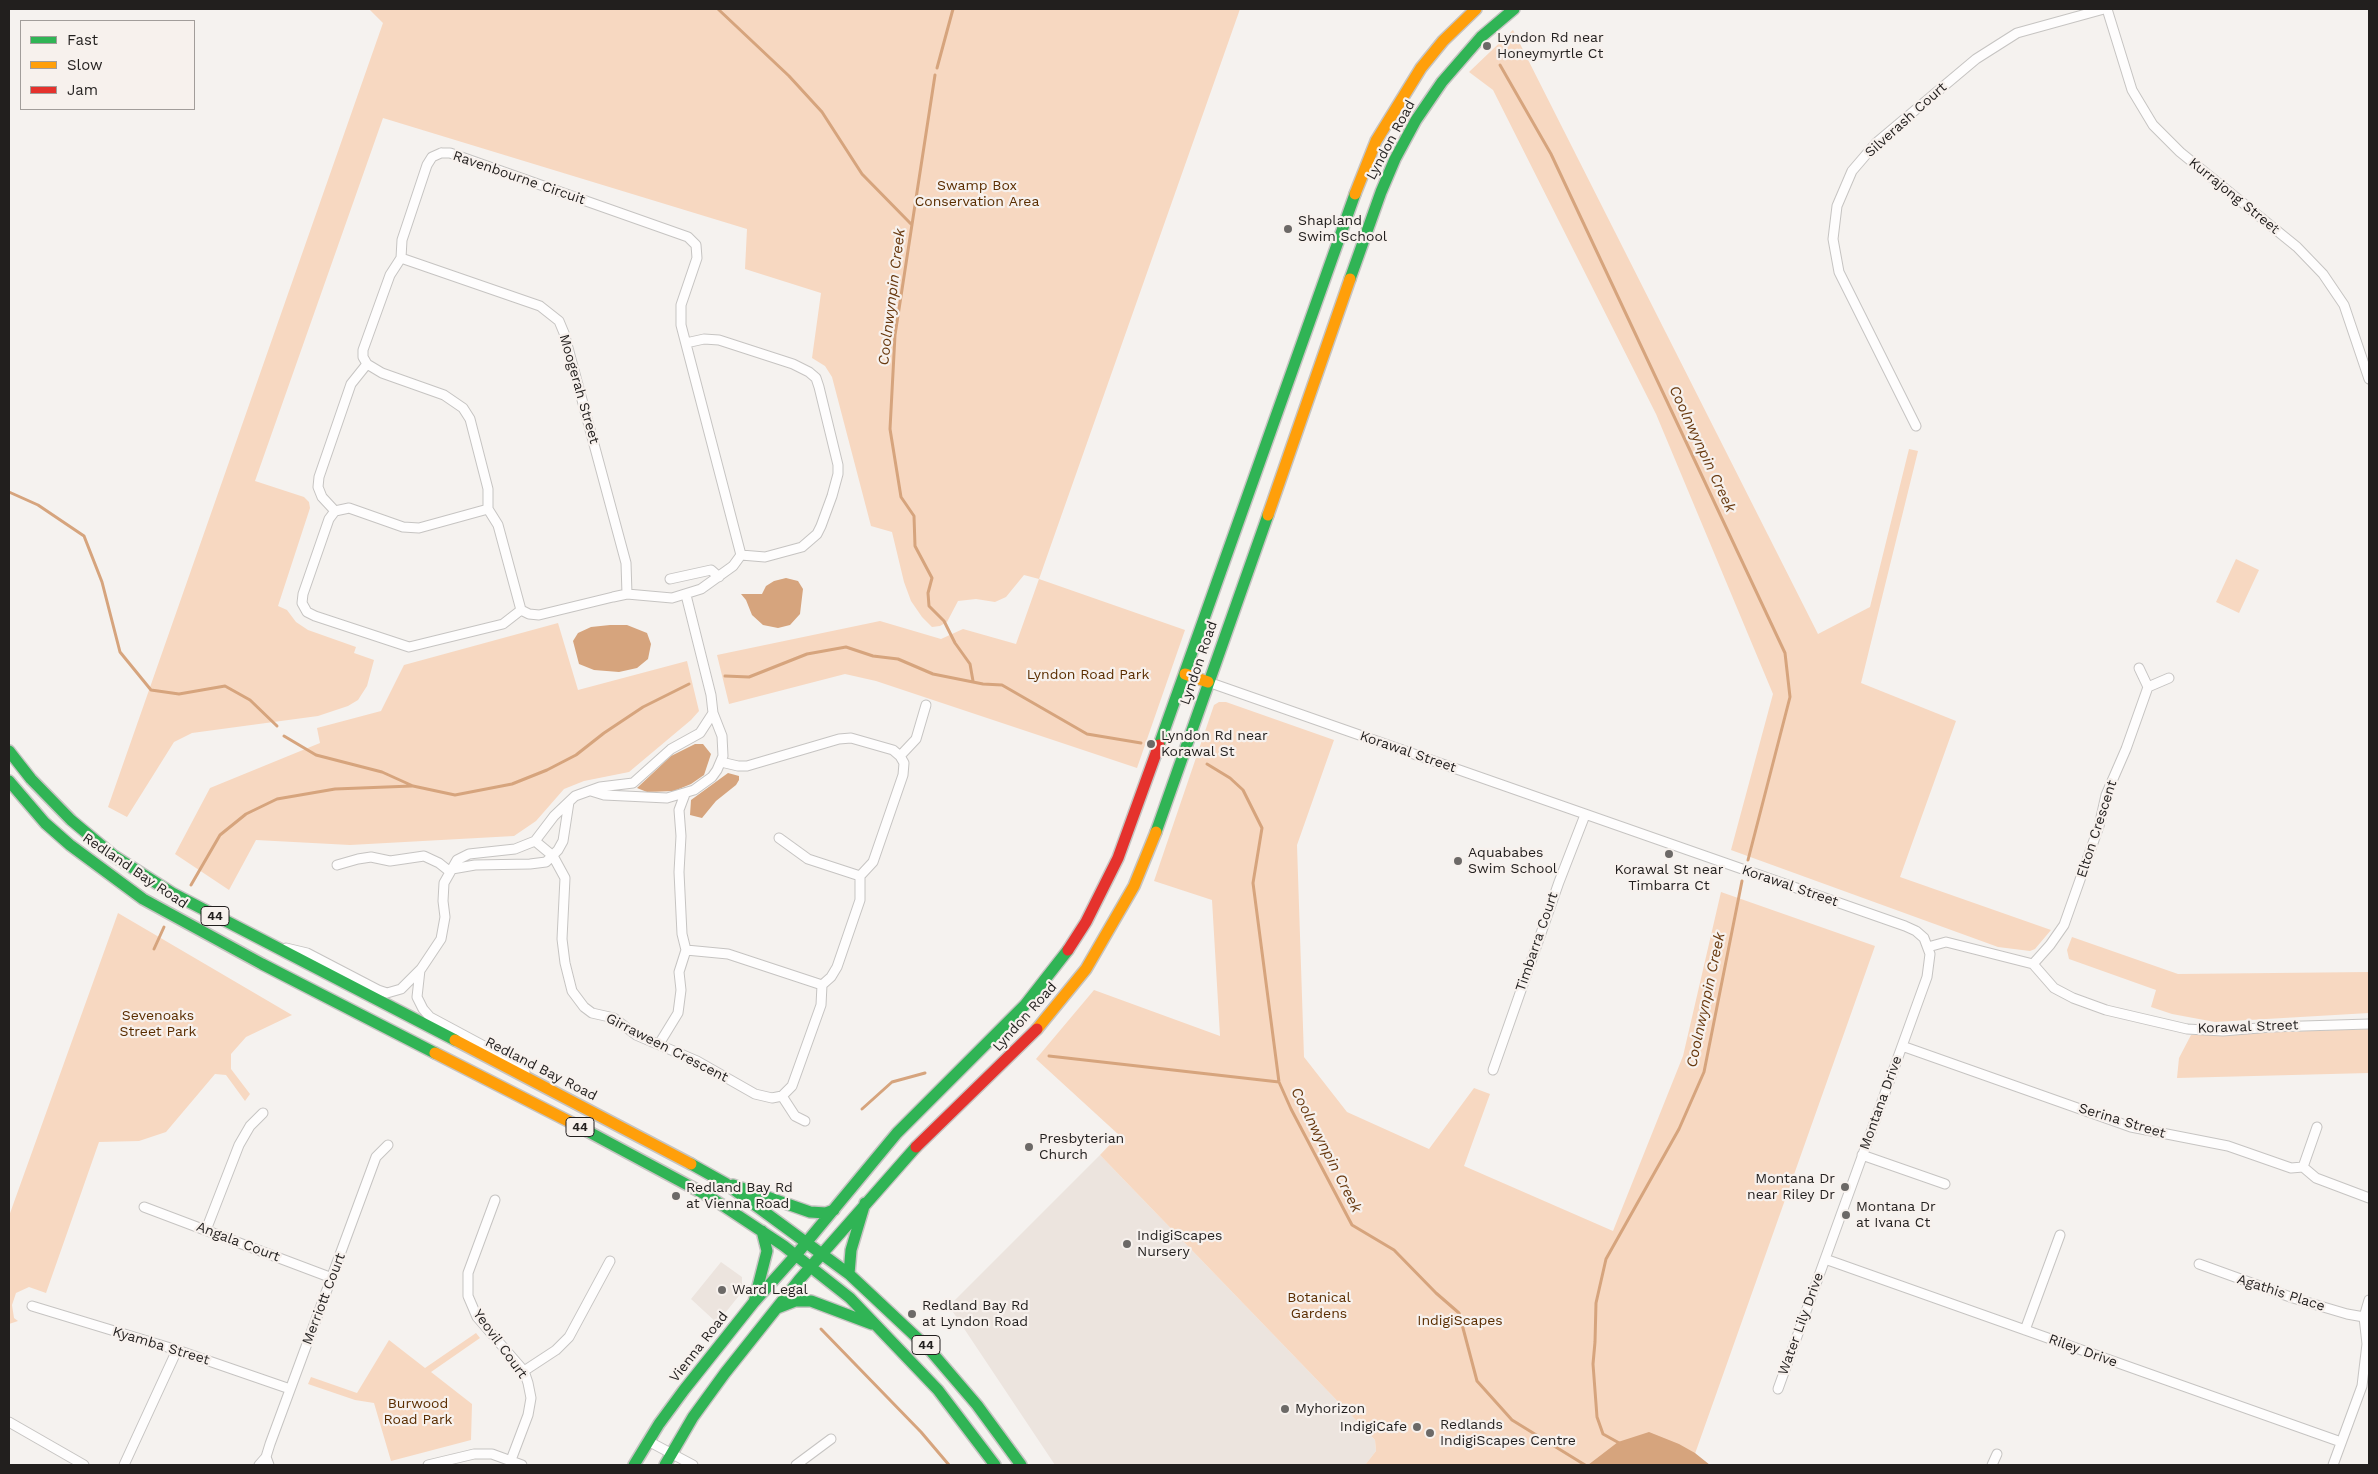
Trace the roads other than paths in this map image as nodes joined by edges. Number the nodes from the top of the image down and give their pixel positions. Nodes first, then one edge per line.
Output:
1 (1476, 9) edge
2 (1514, 9) edge
3 (2104, 9) edge
4 (2108, 9) edge
5 (401, 258) junction
6 (686, 343) junction
7 (367, 364) junction
8 (2369, 379) edge
9 (1916, 426) dead end
10 (488, 509) junction
11 (335, 511) junction
12 (741, 555) junction
13 (719, 577) junction
14 (670, 579) dead end
15 (627, 594) junction
16 (686, 595) junction
17 (521, 610) junction
18 (2139, 668) dead end
19 (1185, 674) junction
20 (2169, 678) dead end
21 (1208, 682) junction
22 (2148, 687) junction
23 (926, 705) dead end
24 (713, 713) junction
25 (700, 733) junction
26 (722, 736) junction
27 (9, 751) edge
28 (900, 756) junction
29 (721, 762) junction
30 (9, 781) edge
31 (591, 791) junction
32 (685, 794) junction
33 (667, 798) junction
34 (570, 800) junction
35 (679, 810) junction
36 (1585, 815) junction
37 (779, 838) dead end
38 (535, 841) junction
39 (553, 856) junction
40 (337, 865) dead end
41 (450, 870) junction
42 (860, 876) junction
43 (269, 944) junction
44 (1928, 947) junction
45 (686, 950) junction
46 (2033, 964) junction
47 (420, 970) junction
48 (822, 985) junction
49 (2369, 1024) edge
50 (659, 1044) junction
51 (1902, 1046) junction
52 (1493, 1070) dead end
53 (543, 1088) junction
54 (782, 1096) junction
55 (263, 1113) dead end
56 (805, 1121) dead end
57 (2317, 1127) dead end
58 (388, 1145) dead end
59 (1862, 1155) junction
60 (2304, 1167) junction
61 (725, 1184) junction
62 (1945, 1184) dead end
63 (2369, 1198) edge
64 (495, 1200) dead end
65 (865, 1203) junction
66 (144, 1207) dead end
67 (834, 1210) junction
68 (206, 1230) junction
69 (762, 1231) junction
70 (2060, 1235) dead end
71 (807, 1242) junction
72 (822, 1253) junction
73 (796, 1255) junction
74 (1825, 1259) junction
75 (610, 1261) dead end
76 (2199, 1264) dead end
77 (811, 1266) junction
78 (849, 1274) junction
79 (332, 1278) junction
80 (2369, 1300) edge
81 (754, 1302) junction
82 (32, 1306) dead end
83 (777, 1308) junction
84 (2364, 1317) junction
85 (878, 1326) junction
86 (2025, 1330) junction
87 (177, 1350) junction
88 (524, 1371) junction
89 (290, 1389) junction
90 (1778, 1389) dead end
91 (9, 1422) edge
92 (831, 1439) dead end
93 (648, 1442) junction
94 (2341, 1442) junction
95 (671, 1454) junction
96 (1996, 1454) dead end
97 (511, 1460) junction
98 (268, 1461) edge
99 (84, 1465) edge
100 (124, 1465) edge
101 (260, 1465) edge
102 (428, 1465) edge
103 (522, 1465) edge
104 (634, 1465) edge
105 (665, 1465) edge
106 (693, 1465) edge
107 (796, 1465) edge
108 (995, 1465) edge
109 (1020, 1465) edge
110 (1992, 1465) edge
111 (2333, 1465) edge

1 - 19 main road, Lyndon Road
2 - 21 main road, Lyndon Road
3 - 9 street, Silverash Court
4 - 8 street, Kurrajong Street
5 - 6 street, Ravenbourne Circuit
5 - 7 street, Ravenbourne Circuit
5 - 15 street, Moogerah Street
6 - 12 street, Ravenbourne Circuit
6 - 12 street
7 - 10 street
7 - 11 street
10 - 11 street
10 - 17 street
11 - 17 street
12 - 13 street
13 - 14 street
13 - 16 street
15 - 16 street
15 - 17 street
16 - 24 street
18 - 22 street
19 - 21 main road
19 - 67 main road, Lyndon Road
20 - 22 street
21 - 36 street, Korawal Street
21 - 65 main road, Lyndon Road
22 - 46 street, Elton Crescent
23 - 28 street
24 - 25 street
24 - 26 street
25 - 26 street
25 - 31 street
26 - 29 street
27 - 43 main road, Redland Bay Road / 44
28 - 29 street
28 - 42 street
29 - 32 street
30 - 69 main road, Redland Bay Road / 44
31 - 33 street
31 - 34 street
32 - 33 street
32 - 35 street
33 - 35 street
34 - 38 street
34 - 39 street
35 - 45 street
36 - 44 street, Korawal Street
36 - 52 street, Timbarra Court
37 - 42 street
38 - 39 street, Girraween Crescent
38 - 41 street
39 - 41 street
39 - 50 street, Girraween Crescent
40 - 41 street
41 - 47 street
42 - 48 street
43 - 47 street
43 - 53 main road, Redland Bay Road / 44
44 - 46 street
44 - 51 street, Montana Drive
45 - 48 street
45 - 50 street
46 - 49 street, Korawal Street
47 - 53 street
48 - 54 street
50 - 54 street, Girraween Crescent
51 - 59 street, Montana Drive
51 - 60 street, Serina Street
53 - 61 main road, Redland Bay Road / 44
54 - 56 street
55 - 68 street
57 - 60 street
58 - 79 street, Merriott Court
59 - 62 street
59 - 74 street, Montana Drive
60 - 63 street, Serina Street
61 - 67 main road
61 - 71 main road, Redland Bay Road / 44
64 - 88 street, Yeovil Court
65 - 72 main road, Lyndon Road
65 - 78 main road
66 - 68 street, Angala Court
67 - 71 main road, Lyndon Road
68 - 79 street, Angala Court
69 - 73 main road, Redland Bay Road / 44
69 - 81 main road
70 - 86 street
71 - 72 main road, Redland Bay Road / 44
71 - 73 main road, Lyndon Road
72 - 77 main road, Lyndon Road
72 - 78 main road, Redland Bay Road / 44
73 - 77 main road, Redland Bay Road / 44
73 - 81 main road, Vienna Road
74 - 86 street, Riley Drive
74 - 90 street, Water Lily Drive
75 - 88 street
76 - 84 street, Agathis Place
77 - 83 main road
77 - 85 main road, Redland Bay Road / 44
78 - 109 main road, Redland Bay Road / 44
79 - 89 street, Merriott Court
80 - 84 street
81 - 93 main road, Vienna Road
82 - 87 street, Kyamba Street
83 - 85 main road
83 - 95 main road
84 - 94 street
85 - 108 main road, Redland Bay Road / 44
86 - 94 street, Riley Drive
87 - 89 street, Kyamba Street
87 - 100 street
88 - 97 street, Yeovil Court
89 - 98 street, Merriott Court
91 - 99 street
92 - 107 street
93 - 95 street
93 - 104 main road, Vienna Road
94 - 111 street
95 - 105 main road
95 - 106 street
96 - 110 street
97 - 102 street
97 - 103 street
98 - 101 street, Merriott Court

